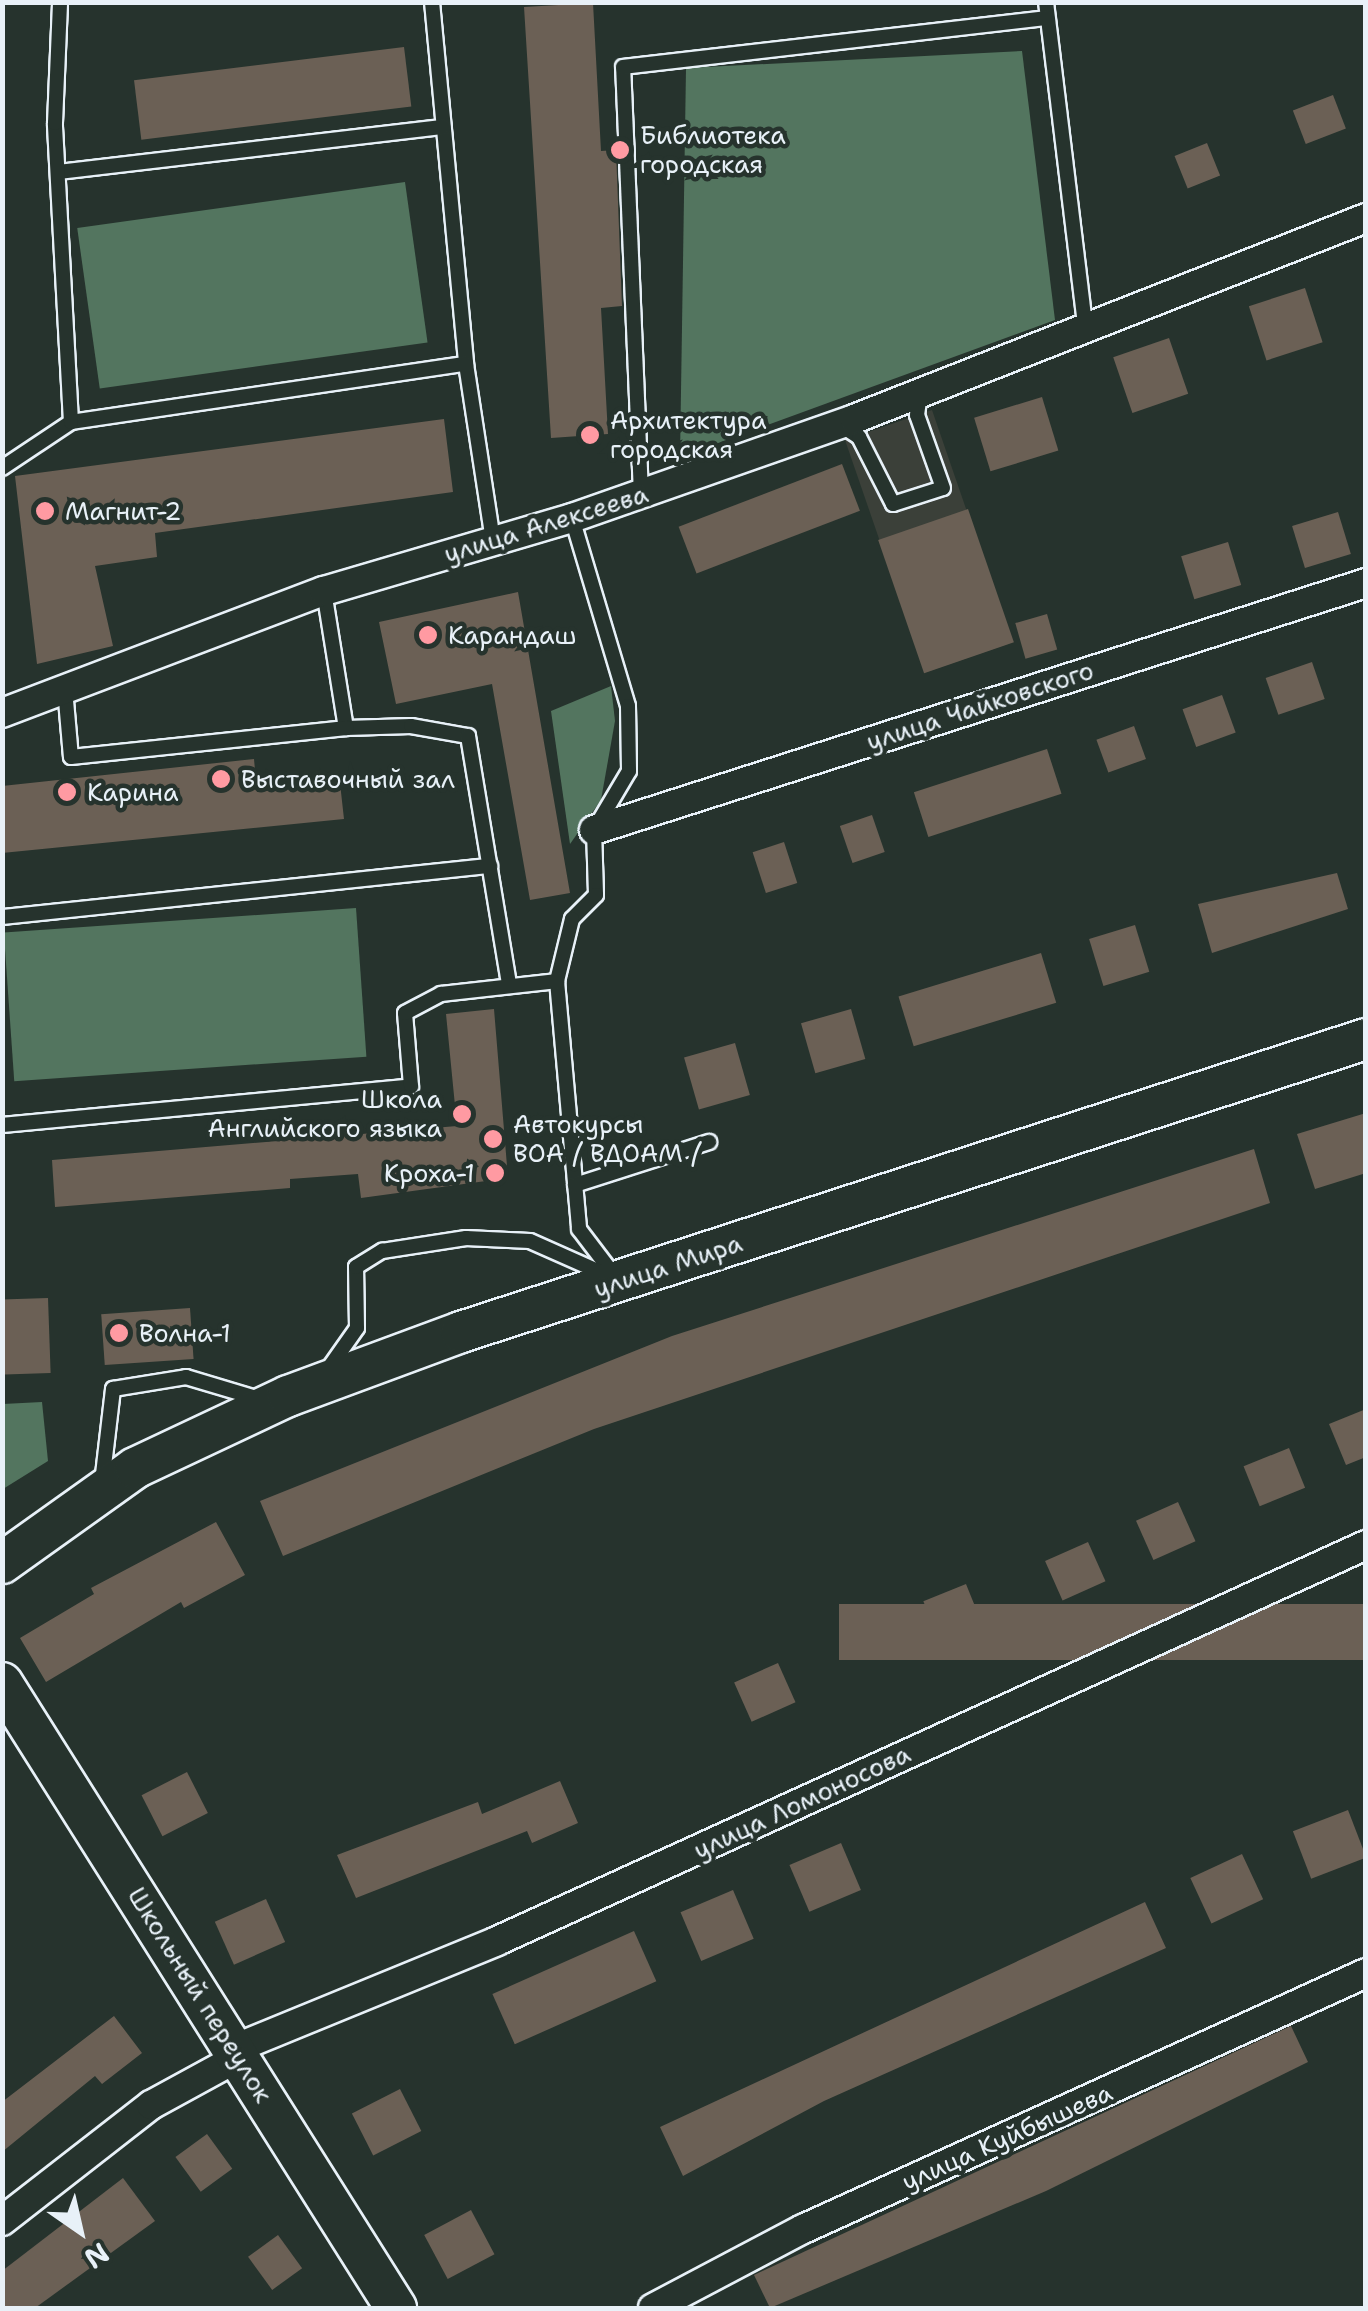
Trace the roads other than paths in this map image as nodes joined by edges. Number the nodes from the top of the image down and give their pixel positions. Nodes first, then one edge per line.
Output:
1 (60, 2) edge
2 (432, 2) edge
3 (1046, 10) edge
4 (444, 127) junction
5 (58, 172) junction
6 (1366, 218) edge
7 (1086, 332) junction
8 (466, 364) junction
9 (920, 394) junction
10 (70, 422) junction
11 (838, 423) junction
12 (2, 468) edge
13 (642, 495) junction
14 (572, 518) junction
15 (493, 541) junction
16 (1366, 583) edge
17 (324, 591) junction
18 (64, 688) junction
19 (2, 713) edge
20 (346, 728) junction
21 (594, 830) junction
22 (490, 866) junction
23 (2, 917) edge
24 (557, 981) junction
25 (509, 985) junction
26 (1366, 1039) edge
27 (2, 1125) edge
28 (709, 1142) dead end
29 (575, 1185) junction
30 (618, 1282) junction
31 (280, 1400) junction
32 (101, 1492) junction
33 (1366, 1545) edge
34 (2, 1563) edge
35 (2, 1683) edge
36 (1366, 1974) edge
37 (237, 2053) junction
38 (2, 2221) edge
39 (396, 2308) edge
40 (653, 2308) edge

1 - 5 lane
2 - 4 lane
3 - 7 lane
3 - 13 lane
4 - 5 lane
4 - 8 lane
5 - 10 lane
6 - 7 street, улица Алексеева
7 - 9 street, улица Алексеева
8 - 10 lane
8 - 15 lane
9 - 11 street, улица Алексеева
9 - 11 lane
10 - 12 lane
11 - 13 street, улица Алексеева
13 - 14 street, улица Алексеева
14 - 15 street, улица Алексеева
14 - 21 lane
15 - 17 street, улица Алексеева
16 - 21 street, улица Чайковского
17 - 18 street, улица Алексеева
17 - 20 lane
18 - 19 street, улица Алексеева
18 - 20 lane
20 - 22 lane
21 - 24 lane
22 - 23 lane
22 - 25 lane
24 - 25 lane
24 - 29 lane
25 - 27 lane
26 - 30 main road, улица Мира
28 - 29 lane
29 - 30 lane
30 - 31 main road, улица Мира
30 - 31 lane
31 - 32 main road, улица Мира
31 - 32 lane
32 - 34 main road, улица Мира
33 - 37 street, улица Ломоносова
35 - 37 main road, Школьный переулок
36 - 40 street, улица Куйбышева
37 - 38 street, улица Ломоносова
37 - 39 main road, Школьный переулок

